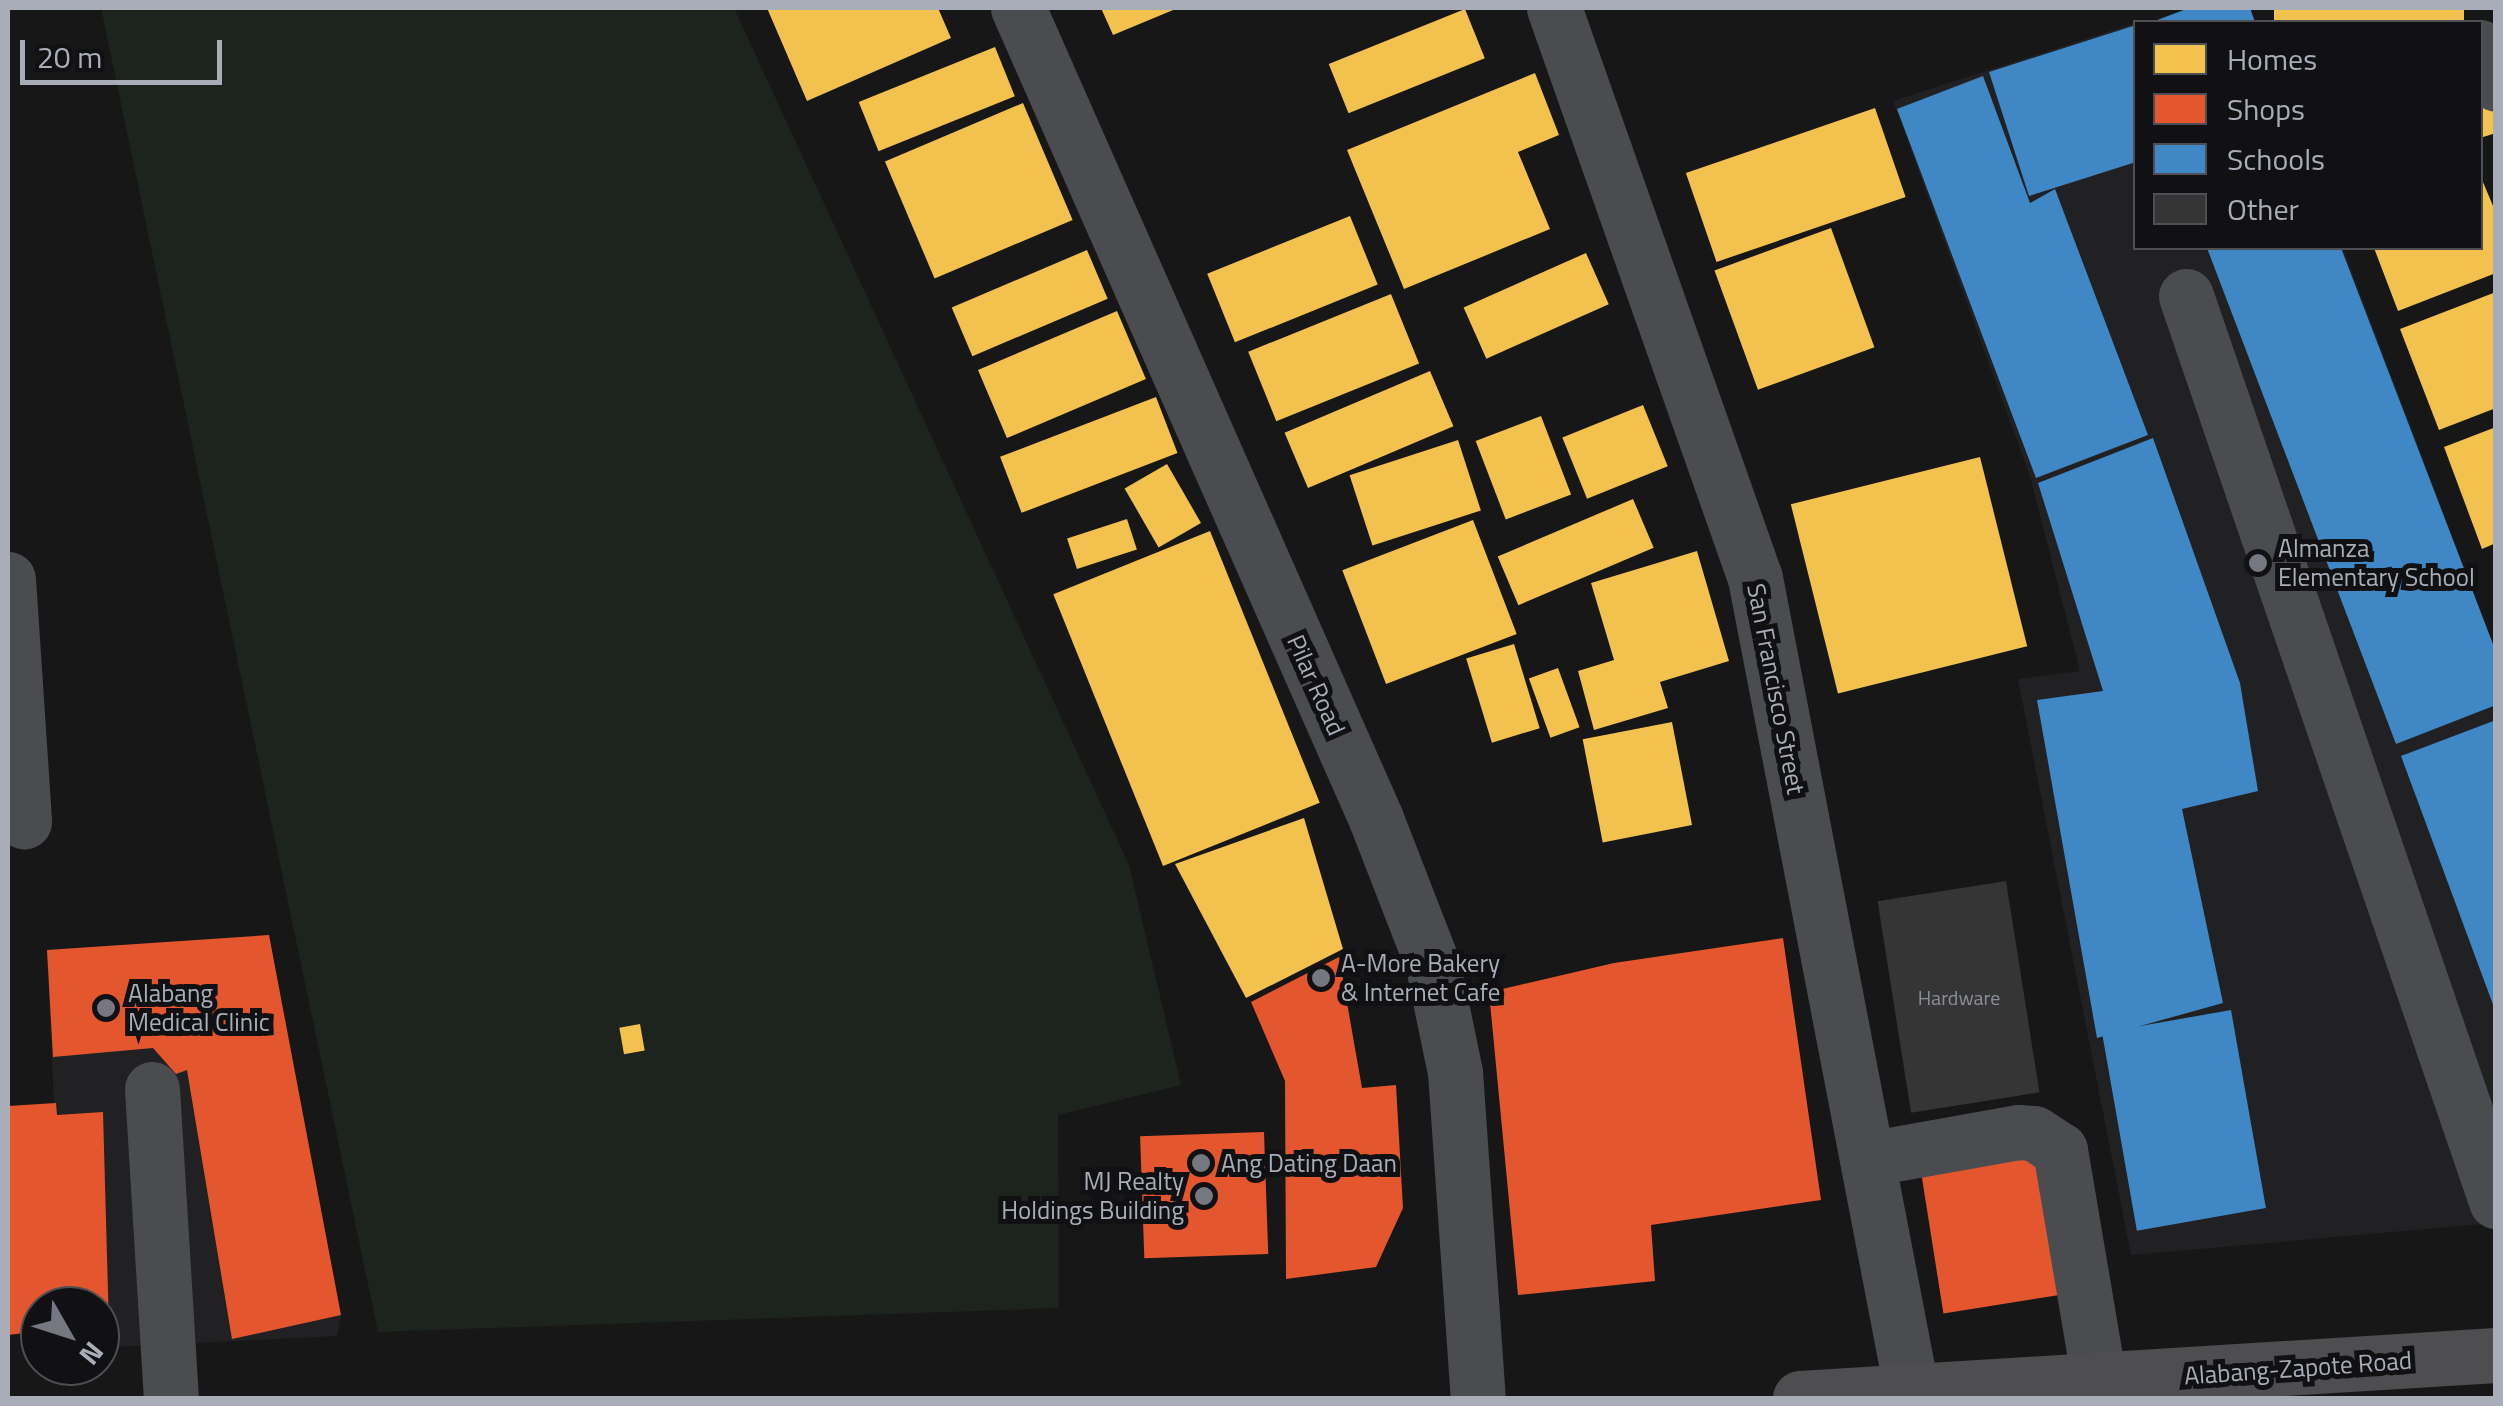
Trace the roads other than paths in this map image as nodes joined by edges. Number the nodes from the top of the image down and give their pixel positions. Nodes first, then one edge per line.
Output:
1 (1018, 8) edge
2 (1567, 11) edge
3 (2483, 55) edge
4 (2496, 84) edge
5 (2186, 296) dead end
6 (8, 580) edge
7 (24, 821) dead end
8 (152, 1089) dead end
9 (1867, 1159) junction
10 (2496, 1201) edge
11 (2496, 1355) edge
12 (2098, 1380) junction
13 (2273, 1384) edge
14 (1912, 1393) junction
15 (171, 1398) edge
16 (1478, 1398) edge
17 (1800, 1398) edge

1 - 16 street, Pilar Road
2 - 9 street, San Francisco Street
3 - 4 street
5 - 10 street
6 - 7 street
8 - 15 street
9 - 12 street
9 - 14 street, San Francisco Street
11 - 13 highway, Alabang-Zapote Road
12 - 13 highway, Alabang-Zapote Road
12 - 14 highway, Alabang-Zapote Road
14 - 17 highway, Alabang-Zapote Road

